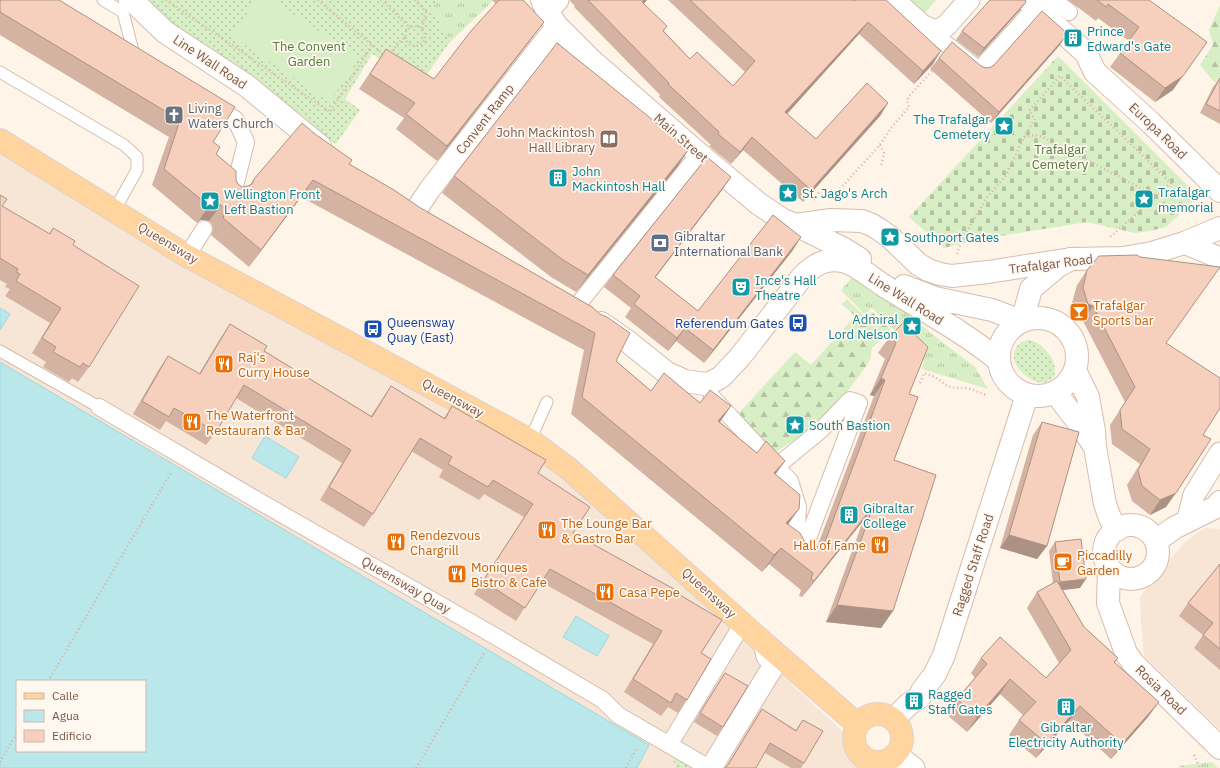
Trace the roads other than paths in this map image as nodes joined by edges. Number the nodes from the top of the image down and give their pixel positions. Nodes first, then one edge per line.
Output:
1 (104, 0) edge
2 (130, 0) edge
3 (894, 0) edge
4 (969, 0) edge
5 (1039, 2) edge
6 (551, 9) edge
7 (1069, 12) dead end
8 (925, 27) junction
9 (114, 42) edge
10 (134, 55) junction
11 (148, 63) edge
12 (0, 72) edge
13 (201, 98) edge
14 (0, 140) edge
15 (699, 154) junction
16 (337, 158) edge
17 (1220, 191) edge
18 (233, 194) edge
19 (114, 211) junction
20 (413, 211) edge
21 (796, 225) junction
22 (1220, 228) edge
23 (204, 229) dead end
24 (1184, 243) junction
25 (187, 256) junction
26 (1220, 258) edge
27 (1071, 259) junction
28 (809, 269) junction
29 (567, 301) joint
30 (1025, 320) junction
31 (0, 351) edge
32 (998, 360) junction
33 (1075, 370) junction
34 (700, 384) junction
35 (1055, 392) junction
36 (1027, 395) junction
37 (547, 402) dead end
38 (99, 407) joint
39 (530, 440) junction
40 (1095, 447) junction
41 (1220, 453) edge
42 (776, 466) junction
43 (1219, 507) edge
44 (1187, 522) junction
45 (1117, 530) junction
46 (1156, 541) junction
47 (1109, 568) junction
48 (1129, 579) junction
49 (743, 623) junction
50 (1116, 624) junction
51 (764, 643) junction
52 (894, 719) junction
53 (857, 724) junction
54 (669, 745) junction
55 (1220, 748) edge
56 (896, 754) junction
57 (868, 765) edge
58 (710, 768) edge
59 (914, 768) edge

1 - 10 lane
2 - 16 street, Line Wall Road
3 - 8 street
4 - 8 street
5 - 7 street
5 - 8 street
5 - 17 street, Europa Road
6 - 15 street, Main Street
6 - 20 street, Convent Ramp
9 - 10 street
10 - 11 street
12 - 19 lane
13 - 18 street
14 - 19 main road, Queensway
15 - 21 street, Main Street
15 - 29 street
19 - 25 main road, Queensway
21 - 27 street, Trafalgar Road
21 - 28 street
21 - 30 street, Main Street
22 - 24 street, Trafalgar Road
23 - 25 street
24 - 26 street
24 - 27 street, Trafalgar Road
25 - 39 main road, Queensway
27 - 30 street
28 - 32 street, Line Wall Road
28 - 34 street, Line Wall Road
29 - 34 street
30 - 32 street
30 - 33 street
31 - 38 lane
32 - 36 street
33 - 35 street
33 - 40 street
34 - 42 street
35 - 36 street
35 - 40 street
36 - 52 street, Ragged Staff Road
37 - 39 lane
38 - 54 street, Queensway Quay
39 - 49 main road, Queensway
40 - 45 street
41 - 44 street
42 - 42 street
43 - 44 street
44 - 46 street
45 - 46 street
45 - 47 street, Rosia Road
46 - 48 street
47 - 48 street
47 - 50 street, Rosia Road
48 - 50 street
49 - 51 main road, Queensway
49 - 54 street
50 - 55 street, Rosia Road
51 - 53 main road, Queensway
51 - 58 street
52 - 53 main road
52 - 56 main road
53 - 57 main road
54 - 58 street, Queensway Quay
56 - 57 main road
56 - 59 street

